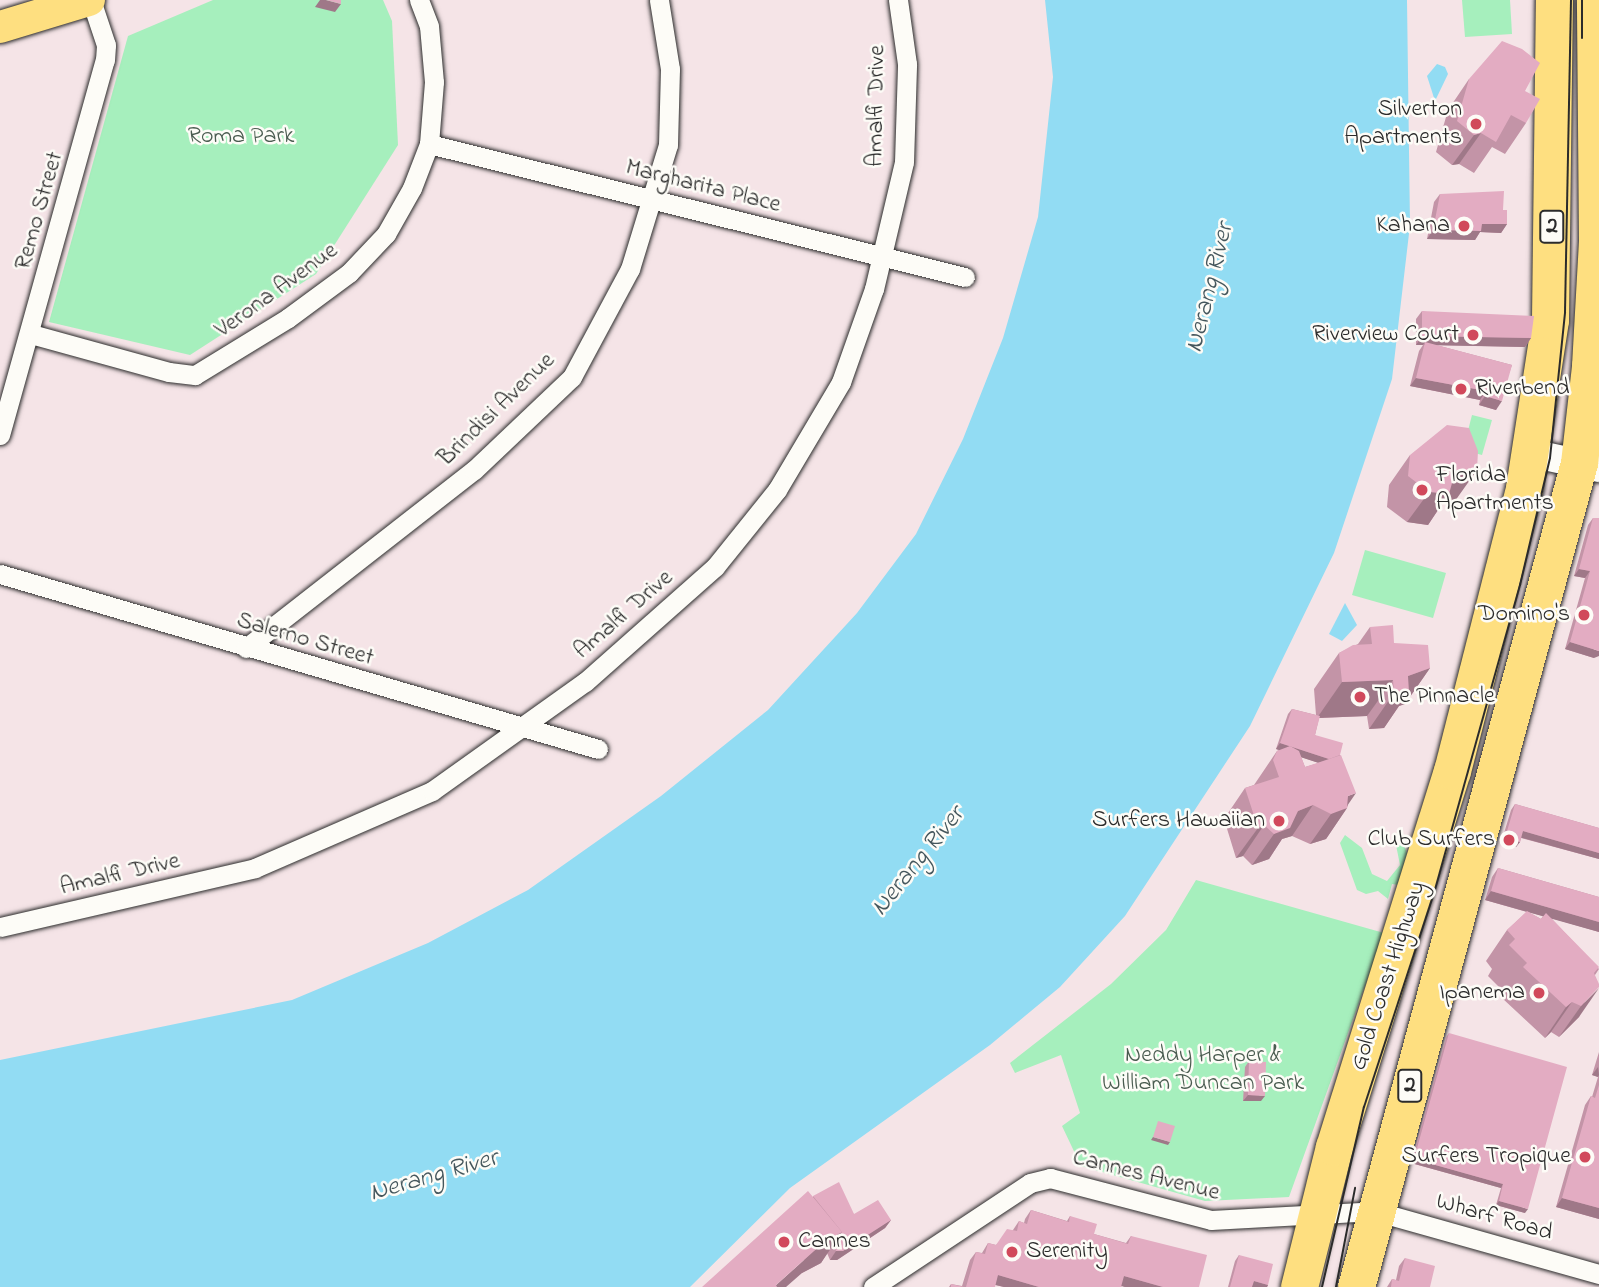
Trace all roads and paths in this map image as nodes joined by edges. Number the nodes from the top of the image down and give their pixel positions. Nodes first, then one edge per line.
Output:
1 (90, 0) edge
2 (419, 0) edge
3 (659, 0) edge
4 (898, 0) edge
5 (1554, 0) edge
6 (1595, 0) edge
7 (0, 27) edge
8 (429, 144) junction
9 (652, 200) junction
10 (1598, 239) edge
11 (883, 258) junction
12 (965, 277) dead end
13 (31, 334) junction
14 (0, 435) edge
15 (1531, 453) junction
16 (1589, 466) edge
17 (0, 574) edge
18 (246, 648) junction
19 (524, 727) junction
20 (598, 748) dead end
21 (0, 927) edge
22 (1375, 1211) junction
23 (1313, 1218) junction
24 (1591, 1277) edge
25 (873, 1287) edge
26 (1299, 1287) edge
27 (1356, 1287) edge

1 - 7 main road
1 - 13 street, Remo Street
2 - 8 street, Verona Avenue
3 - 9 street, Brindisi Avenue
4 - 11 street, Amalfi Drive
5 - 15 highway, Gold Coast Highway / 2
6 - 10 highway, Gold Coast Highway / 2
8 - 9 street, Margharita Place
8 - 13 street, Verona Avenue
9 - 11 street, Margharita Place
9 - 18 street, Brindisi Avenue
10 - 16 highway, Gold Coast Highway / 2
11 - 12 street, Margharita Place
11 - 19 street, Amalfi Drive
13 - 14 street, Remo Street
15 - 16 street
15 - 23 highway, Gold Coast Highway / 2
16 - 22 highway, Gold Coast Highway / 2
17 - 18 street, Salerno Street
18 - 19 street, Salerno Street
19 - 20 street, Salerno Street
19 - 21 street, Amalfi Drive
22 - 23 street, Cannes Avenue
22 - 24 street, Wharf Road
22 - 27 highway, Gold Coast Highway / 2
23 - 25 street, Cannes Avenue
23 - 26 highway, Gold Coast Highway / 2

